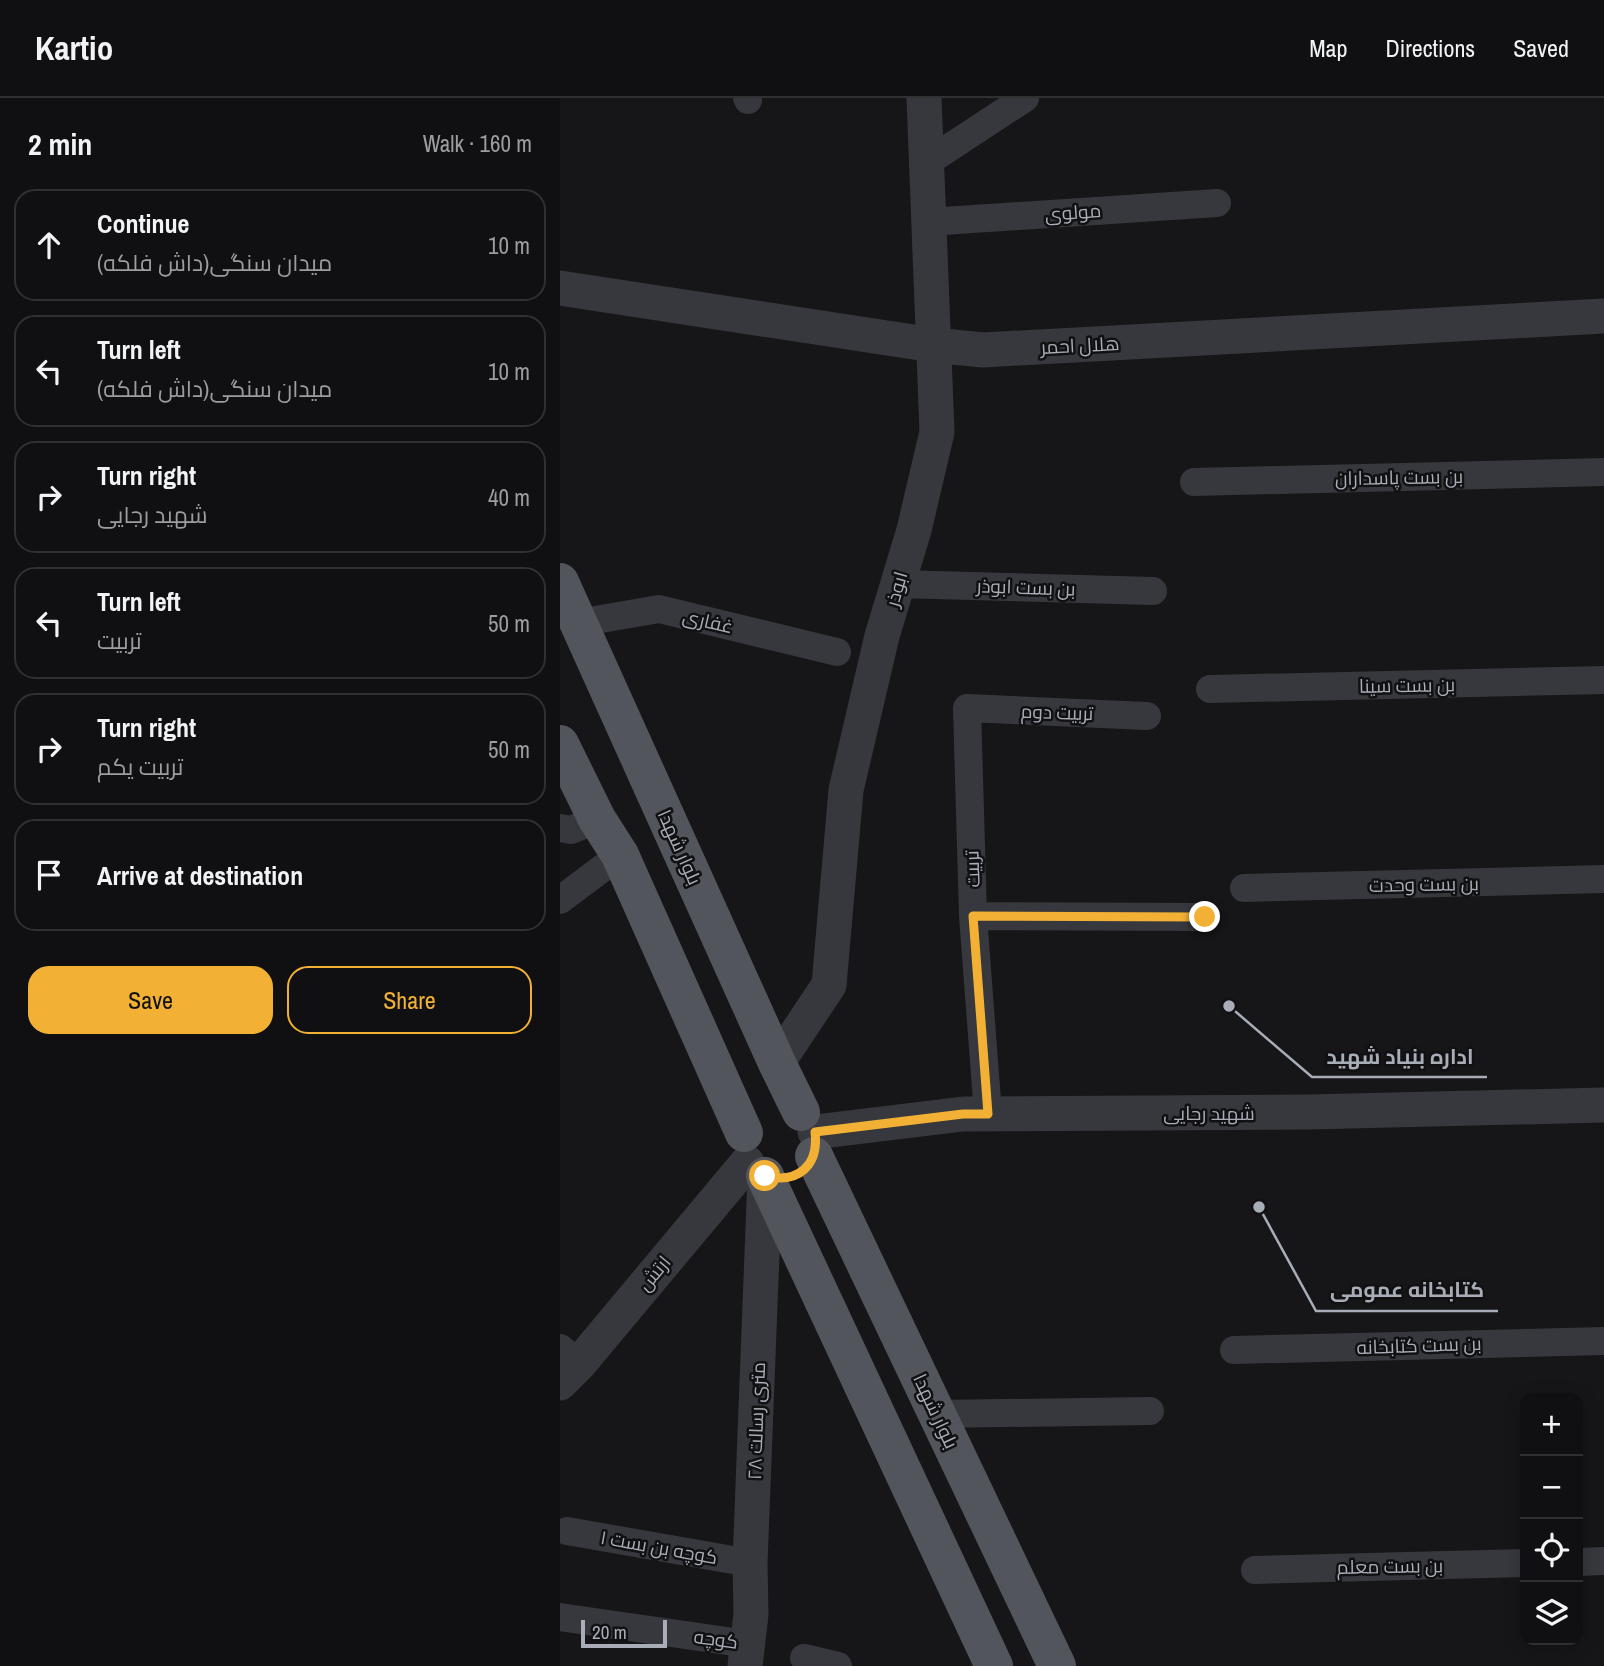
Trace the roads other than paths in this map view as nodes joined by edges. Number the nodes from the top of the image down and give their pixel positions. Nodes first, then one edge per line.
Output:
1 (924, 98) edge
2 (1025, 98) edge
3 (926, 163) junction
4 (1217, 203) dead end
5 (928, 222) junction
6 (560, 288) edge
7 (1604, 316) edge
8 (933, 345) junction
9 (1604, 472) edge
10 (1194, 482) dead end
11 (560, 582) edge
12 (898, 584) junction
13 (1153, 591) dead end
14 (578, 623) junction
15 (837, 652) dead end
16 (1604, 680) edge
17 (1210, 689) dead end
18 (967, 708) joint
19 (1147, 716) dead end
20 (560, 744) edge
21 (597, 818) junction
22 (560, 828) edge
23 (621, 855) junction
24 (1604, 879) edge
25 (1244, 888) dead end
26 (560, 900) edge
27 (973, 916) junction
28 (1205, 917) dead end
29 (777, 1063) junction
30 (1604, 1105) edge
31 (988, 1114) junction
32 (810, 1133) junction
33 (752, 1157) junction
34 (1604, 1340) edge
35 (1234, 1350) dead end
36 (566, 1365) edge
37 (1150, 1411) dead end
38 (937, 1414) junction
39 (567, 1531) dead end
40 (1604, 1561) edge
41 (1583, 1562) edge
42 (750, 1563) junction
43 (1520, 1563) edge
44 (1255, 1570) dead end
45 (560, 1617) edge
46 (748, 1641) edge
47 (804, 1658) dead end
48 (838, 1666) edge
49 (994, 1666) edge
50 (1057, 1666) edge

1 - 3 street, ابوذر
2 - 3 street
3 - 5 street, ابوذر
4 - 5 street, مولوی
5 - 8 street, ابوذر
6 - 8 street, هلال احمر
7 - 8 street, هلال احمر
8 - 12 street, ابوذر
9 - 10 street, بن بست پاسداران
11 - 14 main road, بلوار شهدا
12 - 13 street, بن بست ابوذر
12 - 29 street, ابوذر
14 - 15 street, غفاری
14 - 29 main road, بلوار شهدا
16 - 17 street, بن بست سینا
18 - 19 street, تربیت دوم
18 - 27 street, تربیت
20 - 21 main road
21 - 22 street
21 - 23 main road
23 - 26 street
23 - 33 main road
24 - 25 street, بن بست وحدت
27 - 28 street
27 - 31 street, تربیت
29 - 32 main road, بلوار شهدا
30 - 31 street, شهید رجایی
31 - 32 street, شهید رجایی
32 - 33 main road
32 - 33 main road
32 - 38 main road, بلوار شهدا
33 - 36 street, ارتش
33 - 42 street, ۲۸ متری رسالت
33 - 49 main road
34 - 35 street, بن بست کتابخانه
37 - 38 street
38 - 50 main road, بلوار شهدا
39 - 42 street, کوچه بن بست ۱
40 - 41 street
42 - 46 street, ۲۸ متری رسالت
43 - 44 street, بن بست معلم
45 - 46 street, کوچه
47 - 48 street

